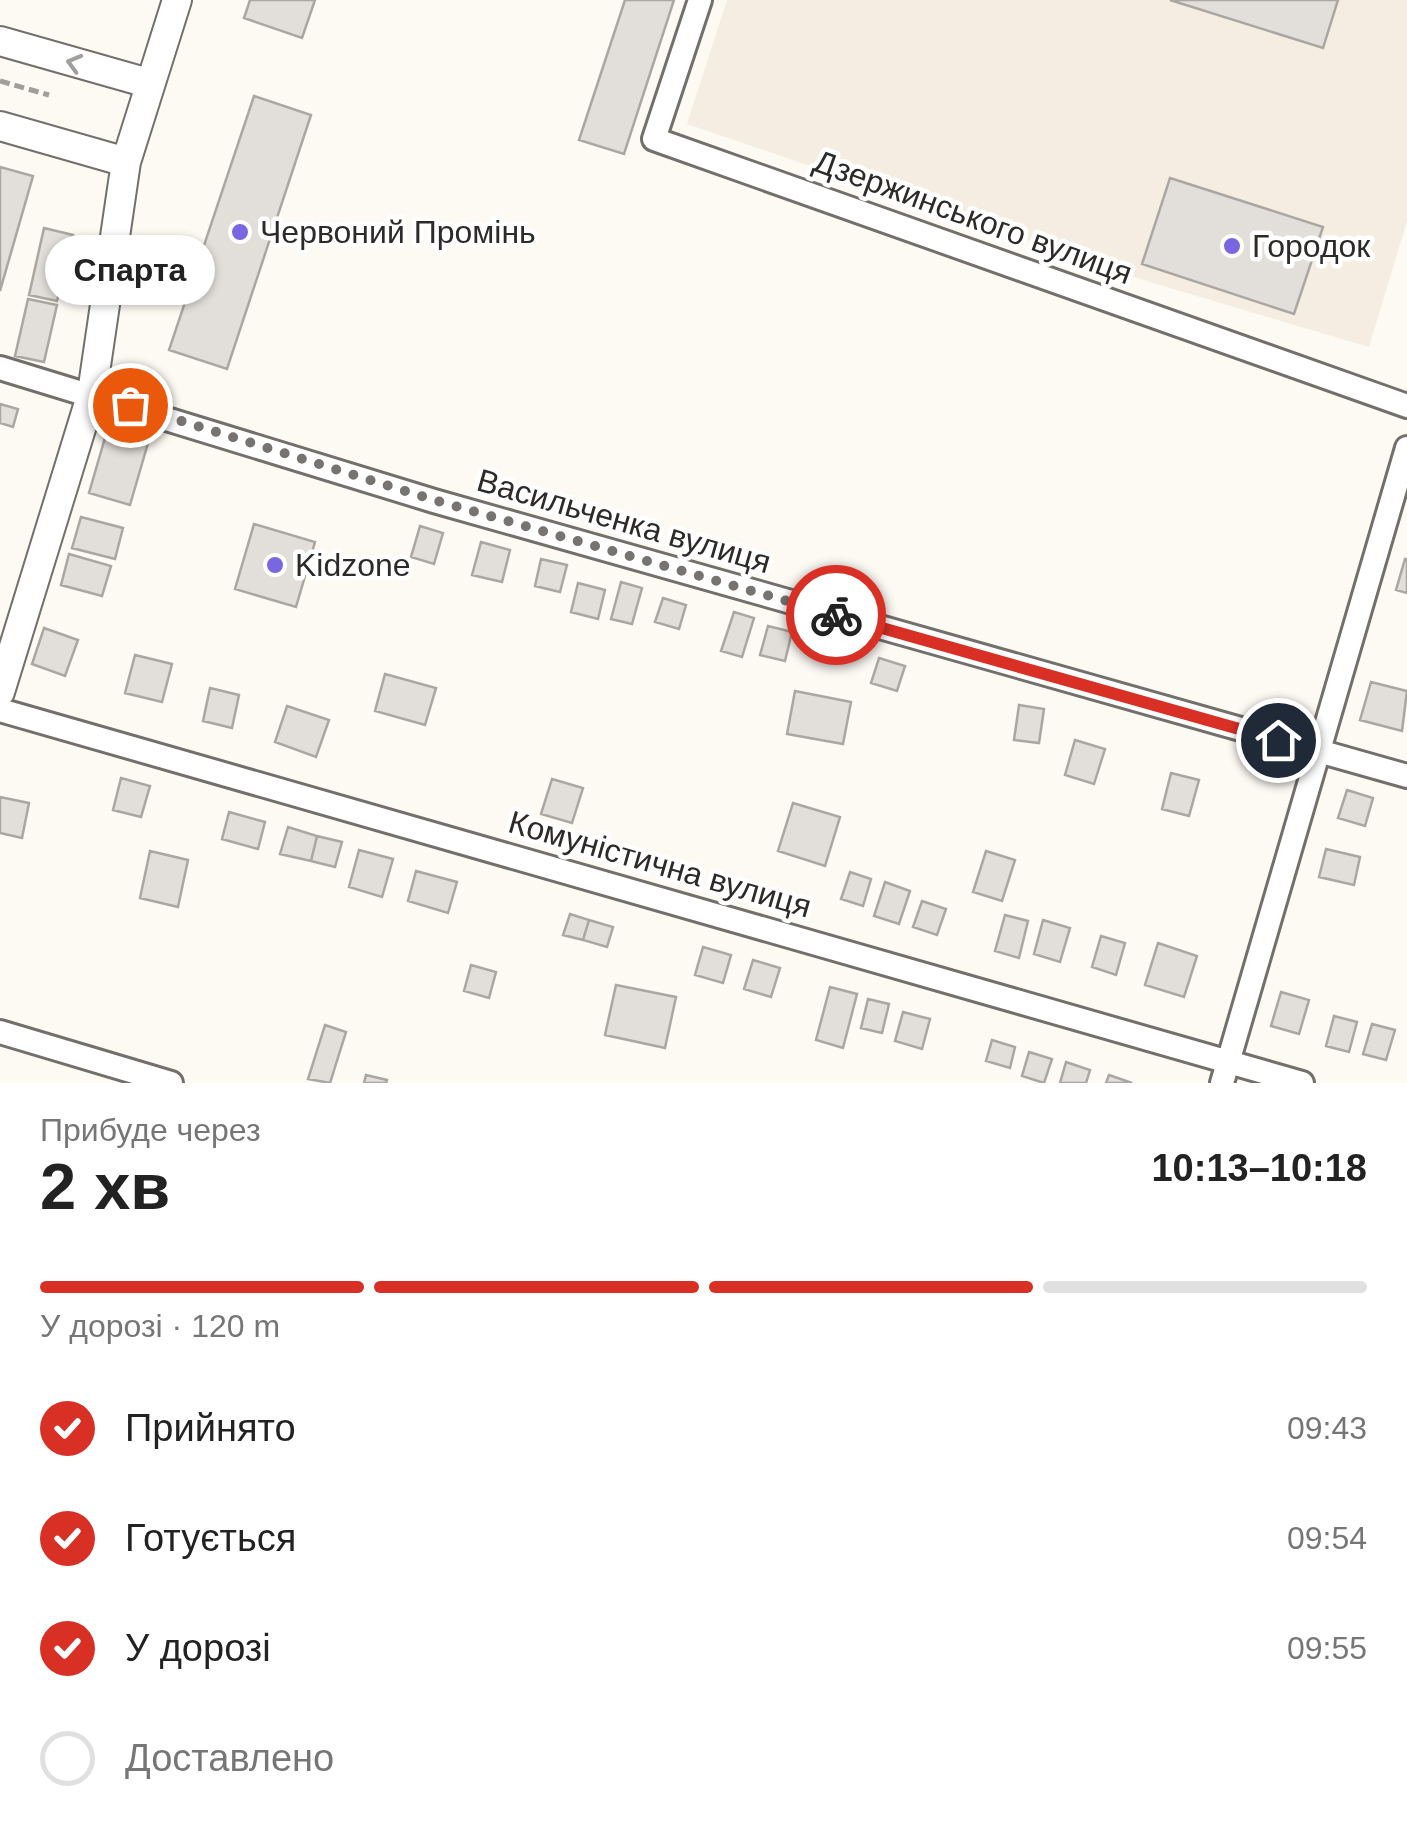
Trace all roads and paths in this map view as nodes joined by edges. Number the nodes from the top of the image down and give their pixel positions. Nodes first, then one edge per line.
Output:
1 (177, 0) edge
2 (700, 0) edge
3 (0, 41) edge
4 (0, 80) edge
5 (148, 84) junction
6 (49, 96) dead end
7 (0, 126) edge
8 (126, 162) junction
9 (0, 368) edge
10 (92, 393) junction
11 (1407, 406) edge
12 (1407, 448) edge
13 (0, 692) edge
14 (0, 710) edge
15 (1317, 752) junction
16 (1407, 776) edge
17 (0, 1032) edge
18 (1229, 1060) junction
19 (171, 1083) edge
20 (1222, 1083) edge
21 (1302, 1083) edge

1 - 5 street
2 - 11 street, Дзержинського вулиця
5 -> 3 street
4 - 6 path
5 - 8 street
7 - 8 street
8 - 10 street
9 - 10 street, Васильченка вулиця
10 - 13 street
10 - 15 street, Васильченка вулиця
12 - 15 street
14 - 18 street, Комуністична вулиця
15 - 16 street, Васильченка вулиця
15 - 18 street
17 - 19 street
18 - 20 street
18 - 21 street, Комуністична вулиця

